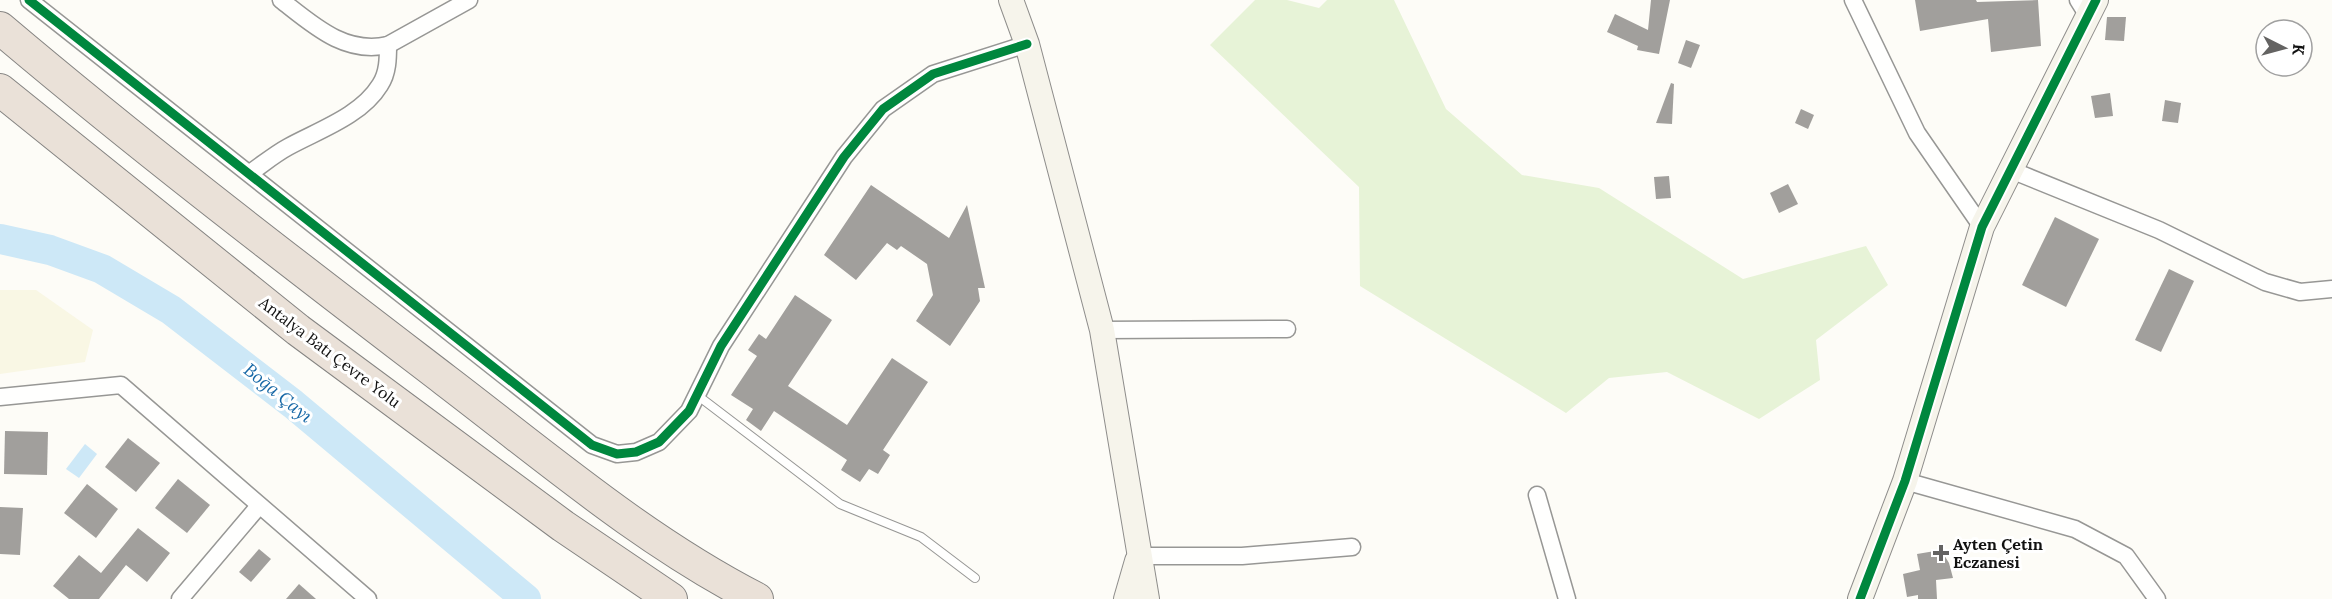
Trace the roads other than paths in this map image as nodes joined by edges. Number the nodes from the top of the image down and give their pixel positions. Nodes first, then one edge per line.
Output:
1 (29, 0) edge
2 (281, 0) edge
3 (469, 0) edge
4 (1011, 0) edge
5 (1853, 0) edge
6 (2088, 5) edge
7 (0, 28) edge
8 (1027, 44) junction
9 (388, 45) junction
10 (0, 90) edge
11 (2011, 170) junction
12 (250, 173) junction
13 (1982, 227) junction
14 (2332, 289) edge
15 (1287, 329) dead end
16 (1102, 330) junction
17 (697, 394) junction
18 (0, 397) edge
19 (1905, 480) junction
20 (1537, 495) dead end
21 (258, 507) junction
22 (1352, 547) dead end
23 (1138, 556) junction
24 (975, 578) dead end
25 (180, 599) edge
26 (368, 599) edge
27 (671, 599) edge
28 (757, 599) edge
29 (1126, 599) edge
30 (1147, 599) edge
31 (1567, 599) edge
32 (1860, 599) edge
33 (2157, 599) edge

1 - 12 street
2 - 9 street
3 - 9 street
4 - 8 main road
5 - 13 street
6 - 11 main road
7 - 28 highway
8 - 16 main road
8 - 17 street
9 - 12 street
10 - 27 highway, Antalya Batı Çevre Yolu
11 - 13 main road
11 - 14 street
12 - 17 street
13 - 19 main road
15 - 16 street
16 - 23 main road
17 - 24 lane
18 - 21 street
19 - 32 main road
19 - 33 street
20 - 31 street
21 - 25 street
21 - 26 street
22 - 23 street
23 - 29 main road
23 - 30 main road

